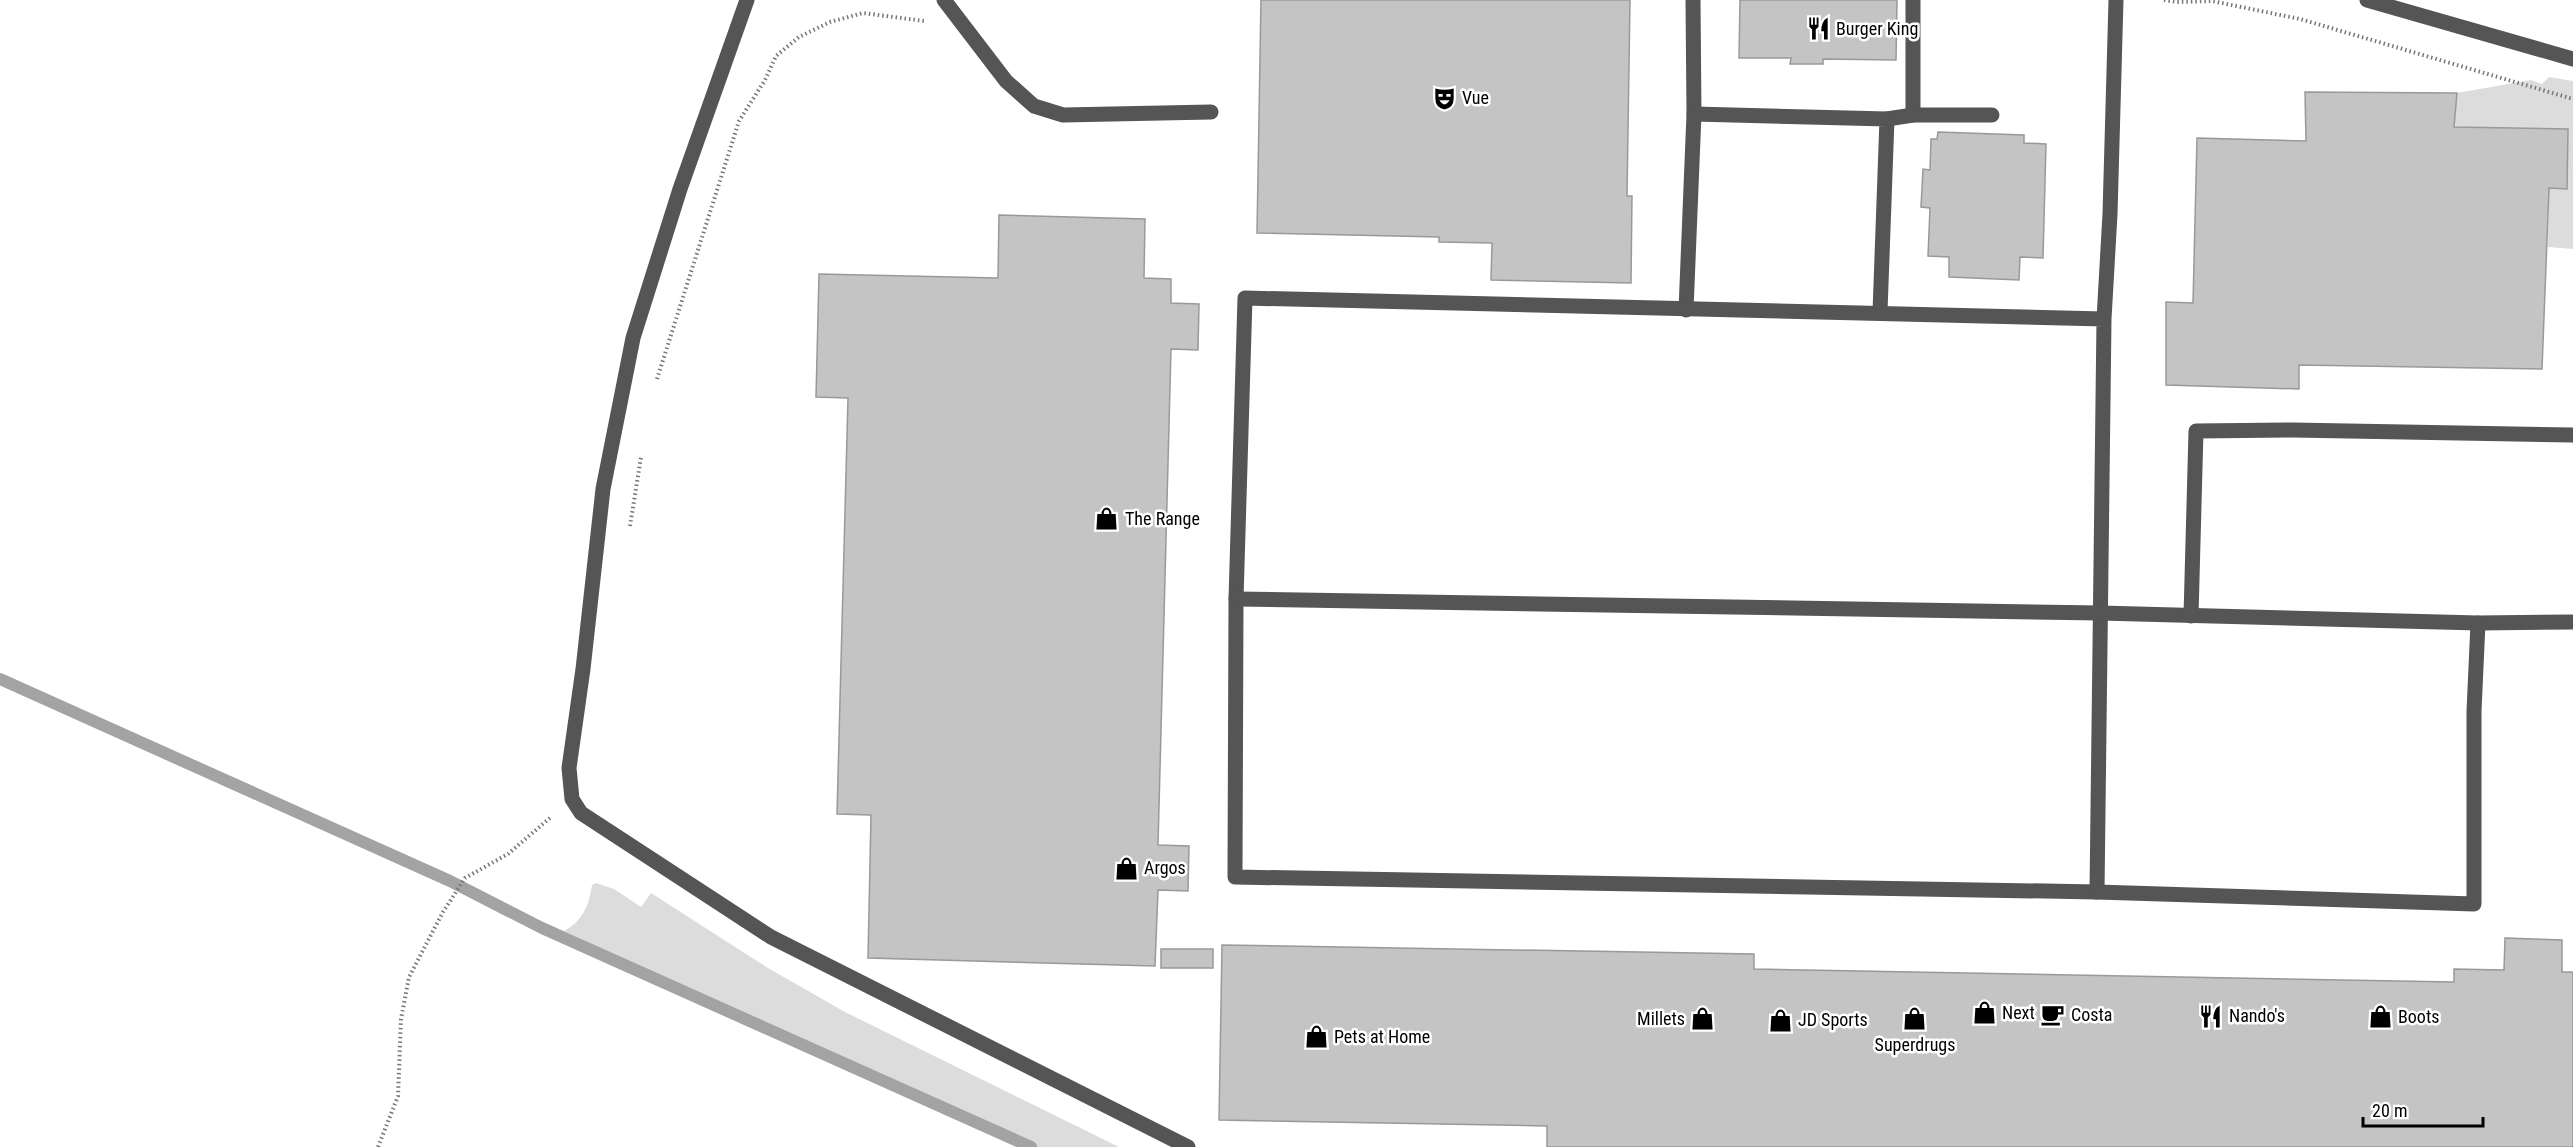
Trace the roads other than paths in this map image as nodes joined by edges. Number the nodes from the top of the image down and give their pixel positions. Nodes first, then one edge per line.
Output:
1 (747, 0) edge
2 (1693, 0) edge
3 (1912, 0) edge
4 (2115, 0) edge
5 (2367, 0) edge
6 (947, 4) edge
7 (2573, 59) edge
8 (1211, 112) dead end
9 (1694, 114) junction
10 (1913, 115) junction
11 (1992, 115) dead end
12 (1887, 119) junction
13 (1686, 310) junction
14 (1880, 312) junction
15 (2104, 320) junction
16 (2573, 435) edge
17 (1236, 599) junction
18 (2100, 613) junction
19 (2191, 616) junction
20 (2573, 622) edge
21 (2478, 623) junction
22 (2097, 892) junction
23 (1188, 1147) edge

1 - 23 street
2 - 9 street
3 - 10 street
4 - 15 street
5 - 7 street
6 - 8 street
9 - 12 street
9 - 13 street
10 - 11 street
10 - 12 street
12 - 14 street
13 - 14 street
13 - 17 street
14 - 15 street
15 - 18 street
16 - 19 street
17 - 18 street
17 - 22 street
18 - 19 street
18 - 22 street
19 - 21 street
20 - 21 street
21 - 22 street

